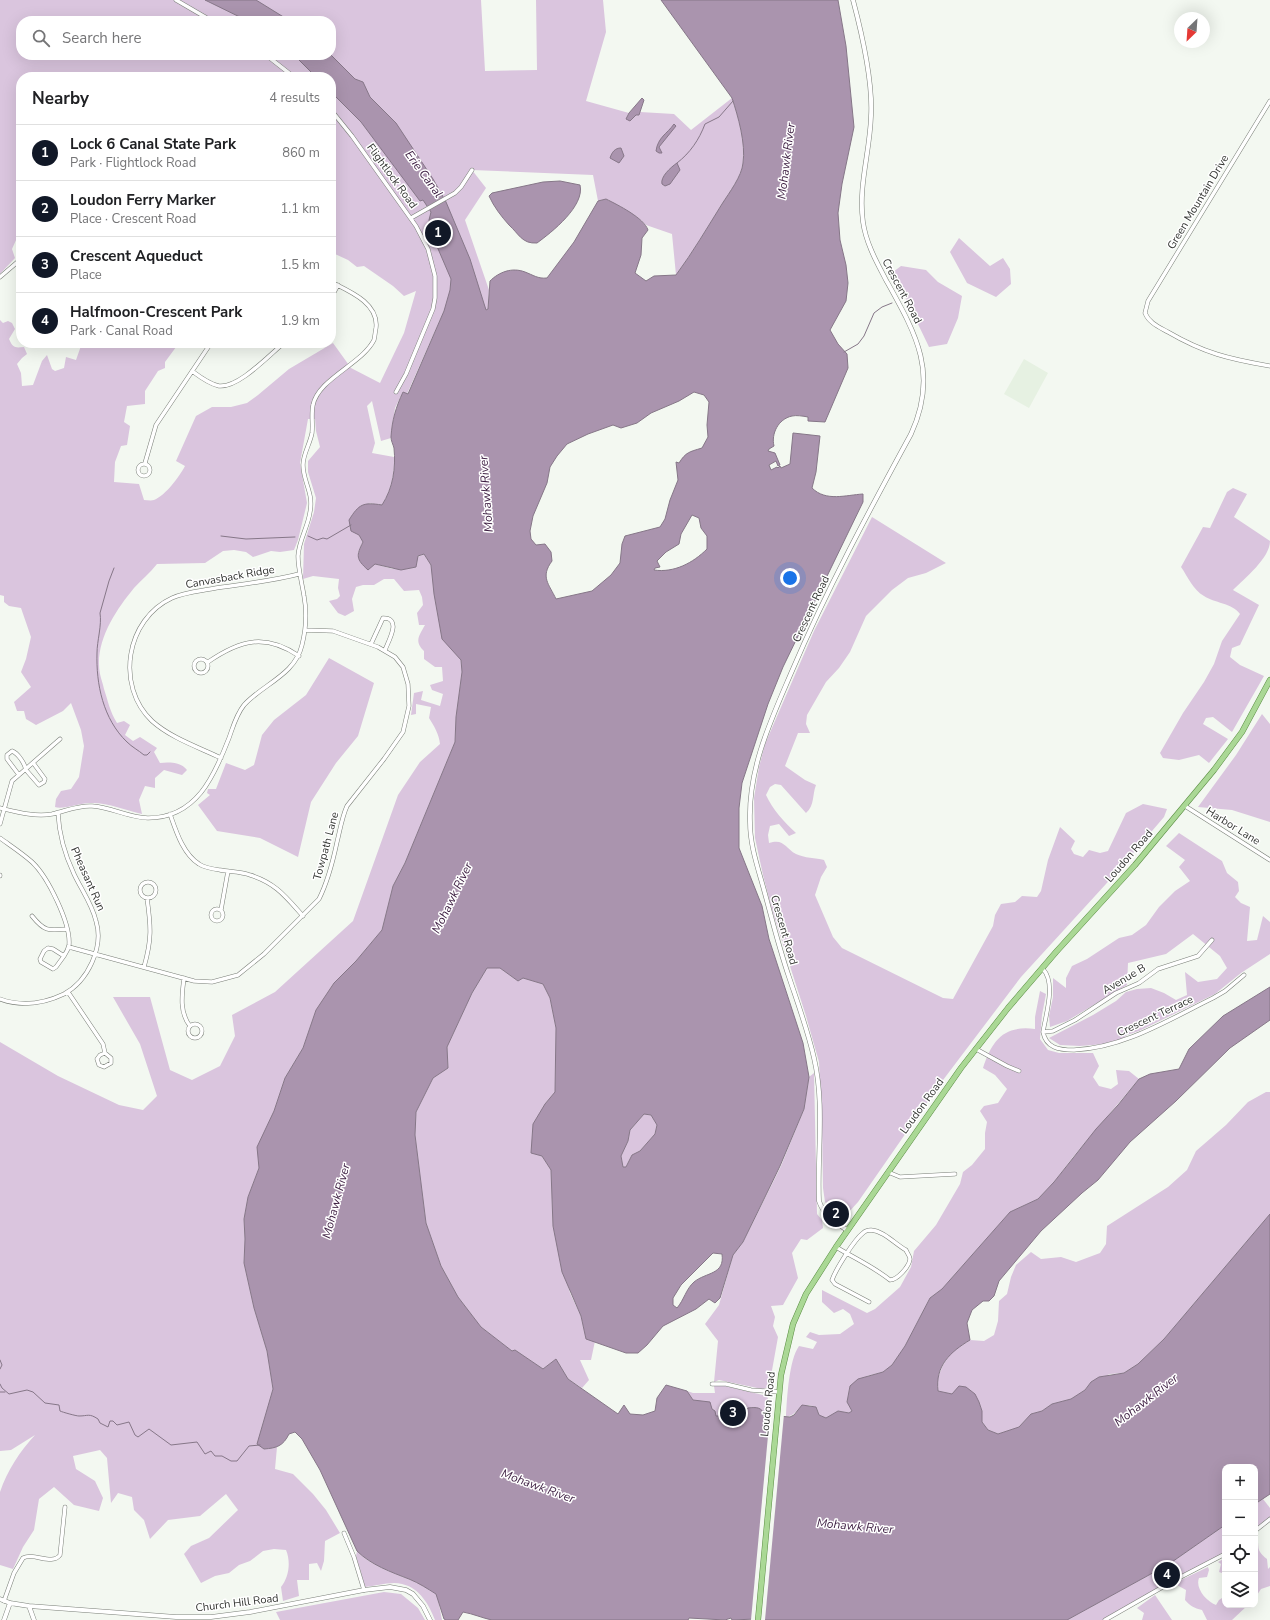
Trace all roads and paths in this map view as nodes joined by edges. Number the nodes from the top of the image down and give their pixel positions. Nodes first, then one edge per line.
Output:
1 (176, 0) edge
2 (853, 0) edge
3 (203, 16) edge
4 (272, 60) edge
5 (288, 72) edge
6 (1270, 101) edge
7 (336, 116) edge
8 (472, 170) dead end
9 (411, 218) junction
10 (16, 263) edge
11 (0, 277) edge
12 (338, 286) joint
13 (336, 289) edge
14 (208, 348) edge
15 (278, 348) edge
16 (1270, 366) edge
17 (192, 371) junction
18 (396, 392) dead end
19 (145, 464) dead end
20 (299, 574) junction
21 (305, 630) junction
22 (371, 644) junction
23 (385, 650) junction
24 (299, 656) junction
25 (208, 662) junction
26 (1270, 680) edge
27 (60, 739) dead end
28 (221, 758) junction
29 (34, 764) junction
30 (26, 770) junction
31 (19, 775) junction
32 (1185, 806) junction
33 (2, 809) edge
34 (58, 813) junction
35 (170, 814) junction
36 (0, 824) edge
37 (0, 838) edge
38 (1270, 860) edge
39 (228, 871) junction
40 (147, 898) junction
41 (222, 910) dead end
42 (32, 916) dead end
43 (303, 916) junction
44 (66, 929) junction
45 (1212, 940) dead end
46 (69, 947) junction
47 (95, 954) junction
48 (64, 956) junction
49 (144, 966) junction
50 (1043, 969) junction
51 (1244, 975) dead end
52 (184, 978) junction
53 (68, 992) junction
54 (0, 999) edge
55 (190, 1026) junction
56 (1043, 1032) junction
57 (976, 1049) junction
58 (105, 1053) junction
59 (1019, 1071) dead end
60 (888, 1172) junction
61 (955, 1174) dead end
62 (847, 1230) junction
63 (836, 1247) junction
64 (848, 1254) junction
65 (869, 1302) dead end
66 (712, 1384) dead end
67 (779, 1392) junction
68 (65, 1507) dead end
69 (1270, 1519) edge
70 (1258, 1529) edge
71 (344, 1533) dead end
72 (1222, 1556) edge
73 (364, 1590) junction
74 (2, 1600) edge
75 (10, 1603) junction
76 (30, 1606) junction
77 (4, 1620) edge
78 (34, 1620) edge
79 (430, 1620) edge
80 (758, 1620) edge
81 (1105, 1620) edge

1 - 3 street
2 - 62 street, Crescent Road
4 - 5 street
6 - 16 street, Green Mountain Drive
7 - 9 street, Flightlock Road
8 - 9 street
9 - 18 street, Flightlock Road
10 - 11 street
12 - 13 street
12 - 20 street
14 - 17 street
15 - 17 street
17 - 19 street
20 - 21 street
20 - 28 street, Canvasback Ridge
21 - 22 street, Towpath Lane
21 - 24 street
22 - 23 street, Towpath Lane
22 - 23 street
23 - 43 street, Towpath Lane
24 - 25 street
24 - 28 street
25 - 25 street
26 - 32 main road, Loudon Road
27 - 29 street
28 - 35 street
29 - 30 street
29 - 30 street
30 - 31 street
30 - 31 street
31 - 33 street
32 - 38 street, Harbor Lane
32 - 50 main road, Loudon Road
33 - 34 street
33 - 36 street
34 - 35 street
34 - 47 street, Pheasant Run
35 - 39 street
37 - 44 street
39 - 41 street
39 - 43 street
40 - 40 street
40 - 49 street
42 - 44 street
43 - 52 street, Towpath Lane
44 - 46 street
45 - 56 street, Avenue B
46 - 47 street, Towpath Lane
46 - 48 street
47 - 49 street, Towpath Lane
47 - 53 street, Pheasant Run
48 - 48 street
49 - 52 street, Towpath Lane
50 - 56 street
50 - 57 main road, Loudon Road
51 - 56 street, Crescent Terrace
52 - 55 street
53 - 54 street, Pheasant Run
53 - 58 street
55 - 55 street
57 - 59 street
57 - 60 main road, Loudon Road
58 - 58 street
60 - 61 street
60 - 62 main road, Loudon Road
62 - 63 main road, Loudon Road
63 - 64 street
63 - 67 main road, Loudon Road
64 - 64 street
64 - 65 street
66 - 67 street
67 - 80 main road, Loudon Road
68 - 74 street
69 - 70 street
71 - 73 street
72 - 81 street
73 - 76 street, Church Hill Road
73 - 79 street, Church Hill Road
74 - 75 street, Church Hill Road
75 - 76 street, Church Hill Road
75 - 77 street
76 - 78 street

